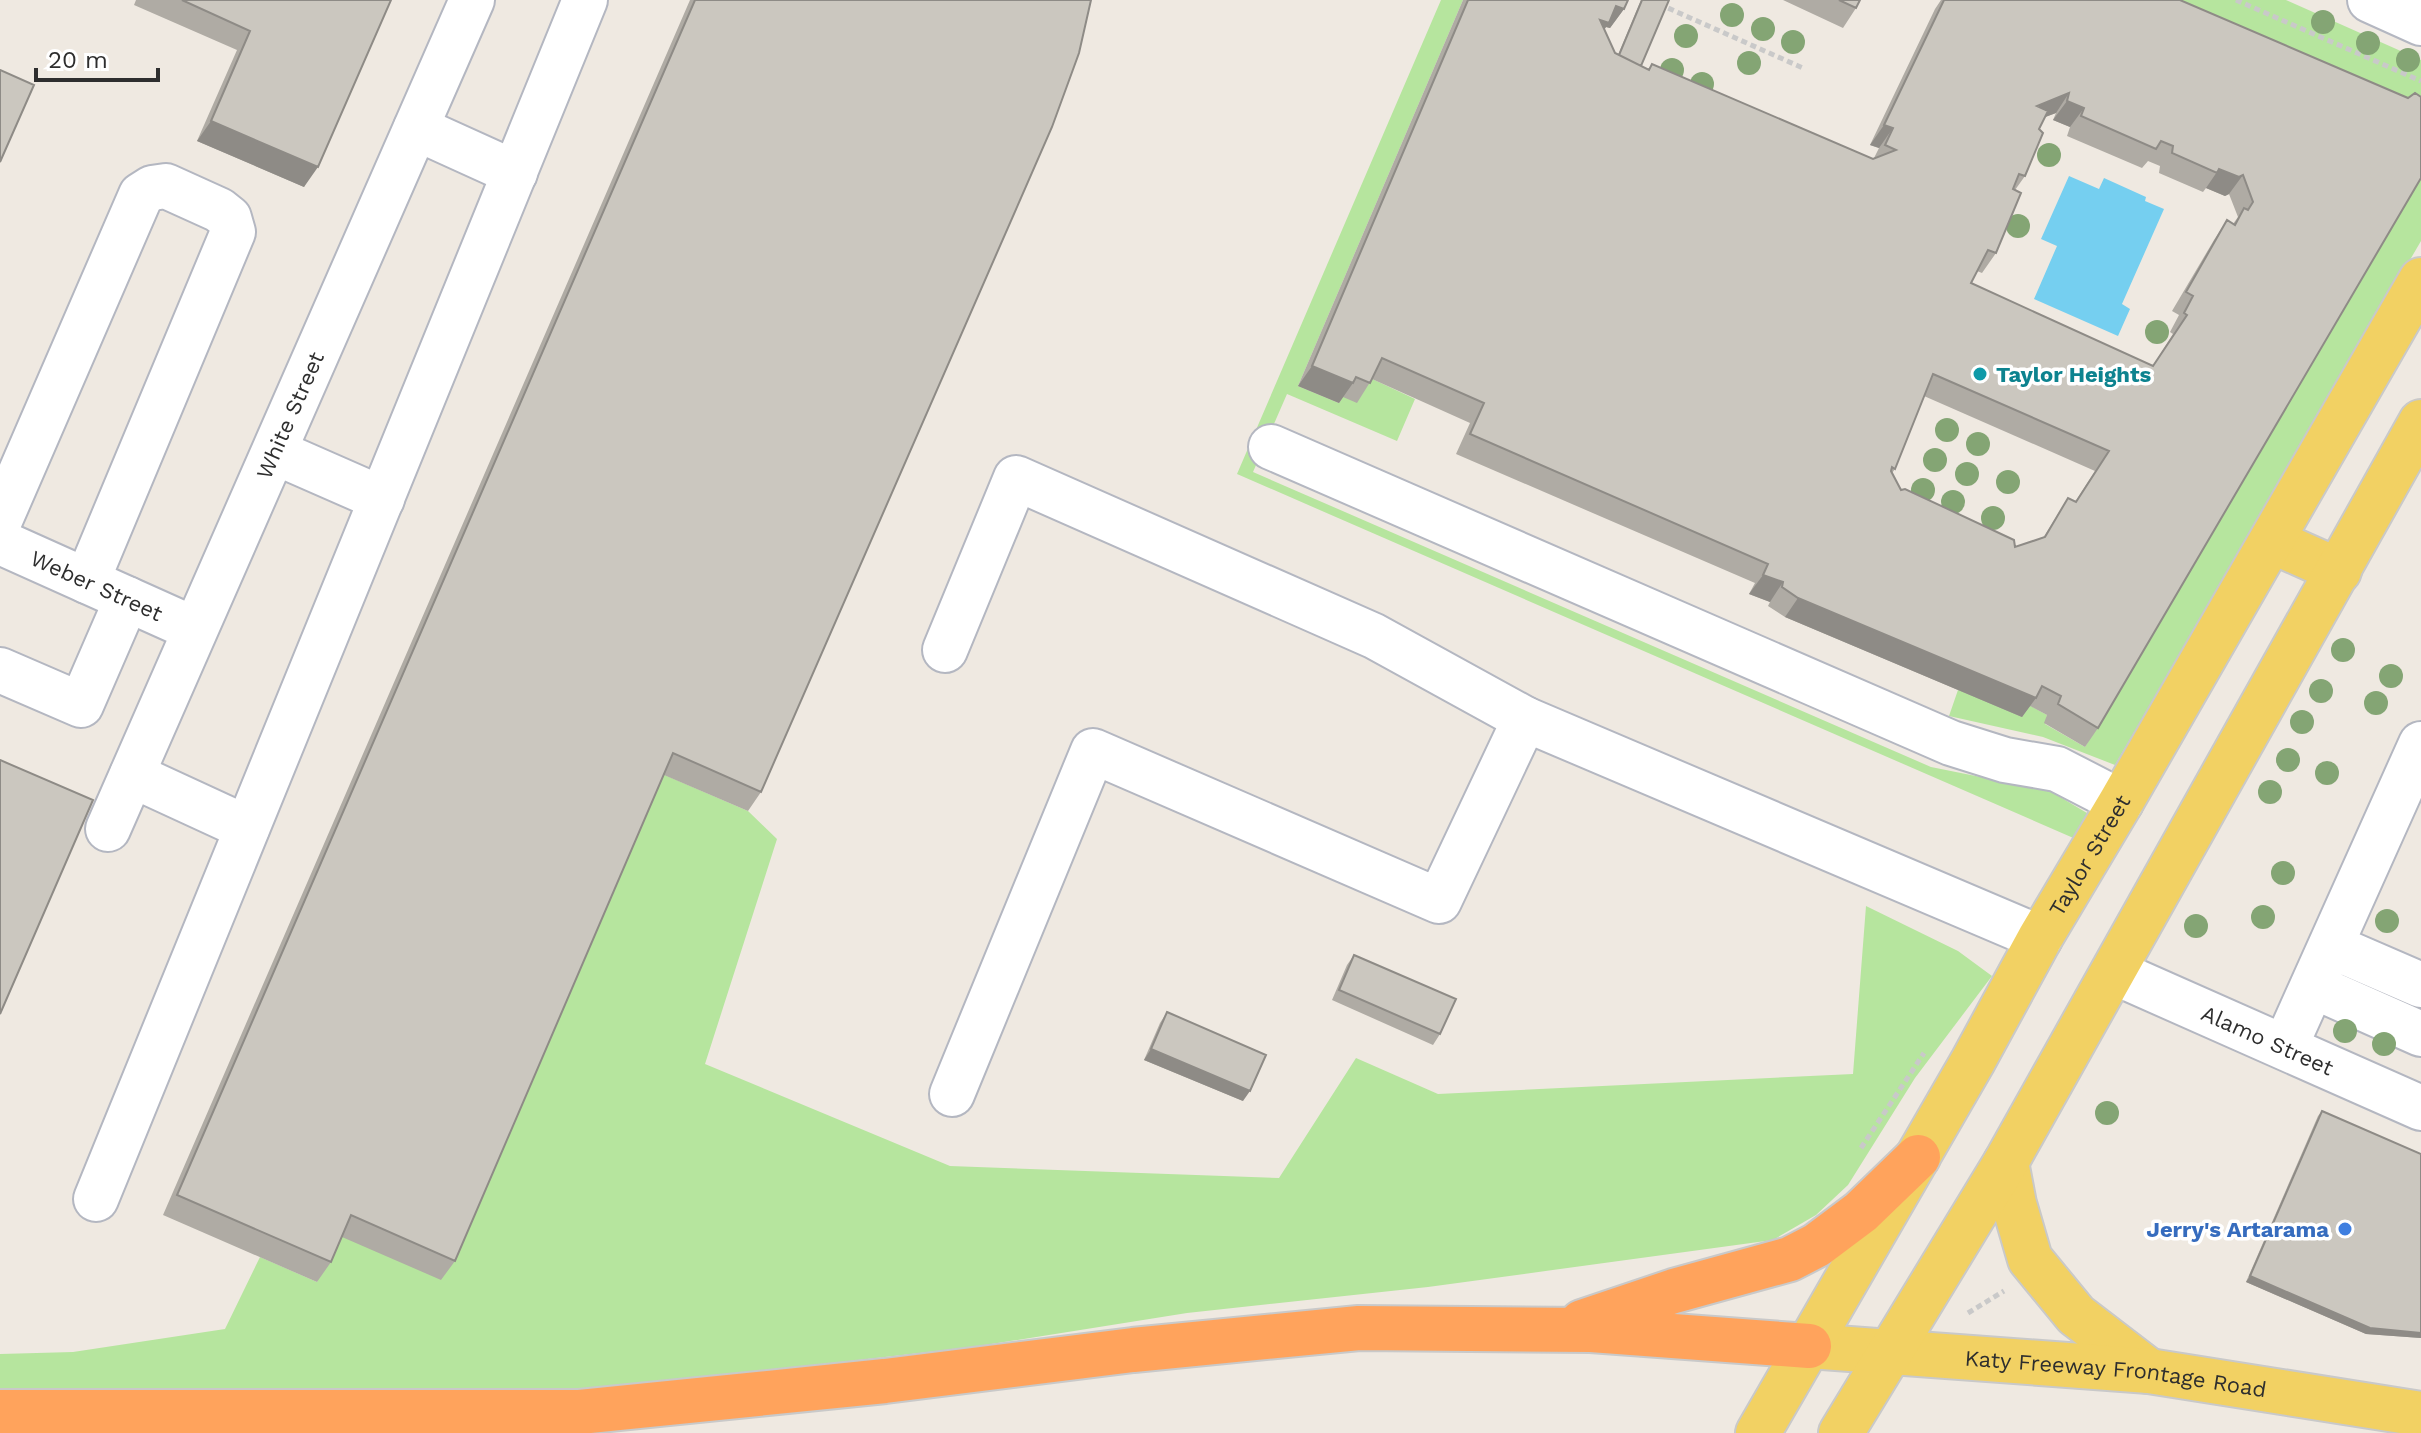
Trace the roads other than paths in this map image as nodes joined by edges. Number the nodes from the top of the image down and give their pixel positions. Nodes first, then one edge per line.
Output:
1 (472, 0) edge
2 (585, 0) edge
3 (2370, 0) edge
4 (2421, 23) edge
5 (416, 128) junction
6 (515, 173) junction
7 (2421, 280) edge
8 (2421, 422) edge
9 (1271, 447) dead end
10 (275, 452) junction
11 (382, 499) junction
12 (0, 520) edge
13 (2272, 541) junction
14 (0, 542) edge
15 (2339, 571) junction
16 (87, 581) junction
17 (127, 599) junction
18 (194, 629) junction
19 (945, 650) dead end
20 (0, 670) edge
21 (1525, 719) junction
22 (2416, 769) edge
23 (132, 775) junction
24 (2121, 802) junction
25 (247, 828) junction
26 (108, 829) dead end
27 (2040, 938) junction
28 (2327, 956) junction
29 (2421, 959) edge
30 (2114, 972) junction
31 (2421, 985) edge
32 (2421, 1009) edge
33 (2421, 1034) edge
34 (2285, 1047) junction
35 (952, 1094) dead end
36 (2421, 1108) edge
37 (1918, 1157) junction
38 (2006, 1162) junction
39 (96, 1199) dead end
40 (1557, 1330) junction
41 (1800, 1361) junction
42 (1882, 1361) junction
43 (2149, 1371) junction
44 (0, 1412) edge
45 (2421, 1414) edge
46 (1758, 1433) edge
47 (1841, 1433) edge

1 - 5 street, White Street
2 - 6 street
3 - 4 street
5 - 6 street
5 - 10 street, White Street
6 - 11 street
7 - 13 main road, Taylor Street
8 - 15 main road
9 - 24 street
10 - 11 street
10 - 18 street, White Street
11 - 25 street
12 - 16 street
13 - 15 main road
13 - 24 main road, Taylor Street
14 - 16 street, Weber Street
15 - 30 main road
16 - 17 street, Weber Street
17 - 18 street, Weber Street
17 - 20 street
18 - 23 street, White Street
19 - 21 street
21 - 27 street
21 - 35 street
22 - 28 street
23 - 25 street
23 - 26 street, White Street
24 - 27 main road, Taylor Street
25 - 39 street
27 - 37 main road, Taylor Street
28 - 29 street
28 - 31 street
28 - 32 street
28 - 33 street
28 - 34 street
30 - 34 street, Alamo Street
30 - 38 main road
34 - 36 street, Alamo Street
37 - 40 highway
37 - 41 main road, Taylor Street
38 - 42 main road
38 - 43 main road
40 - 41 highway
40 - 44 highway
41 - 42 main road, Katy Freeway Frontage Road
41 - 46 main road, Taylor Street
42 - 43 main road, Katy Freeway Frontage Road
42 - 47 main road
43 - 45 main road, Katy Freeway Frontage Road

